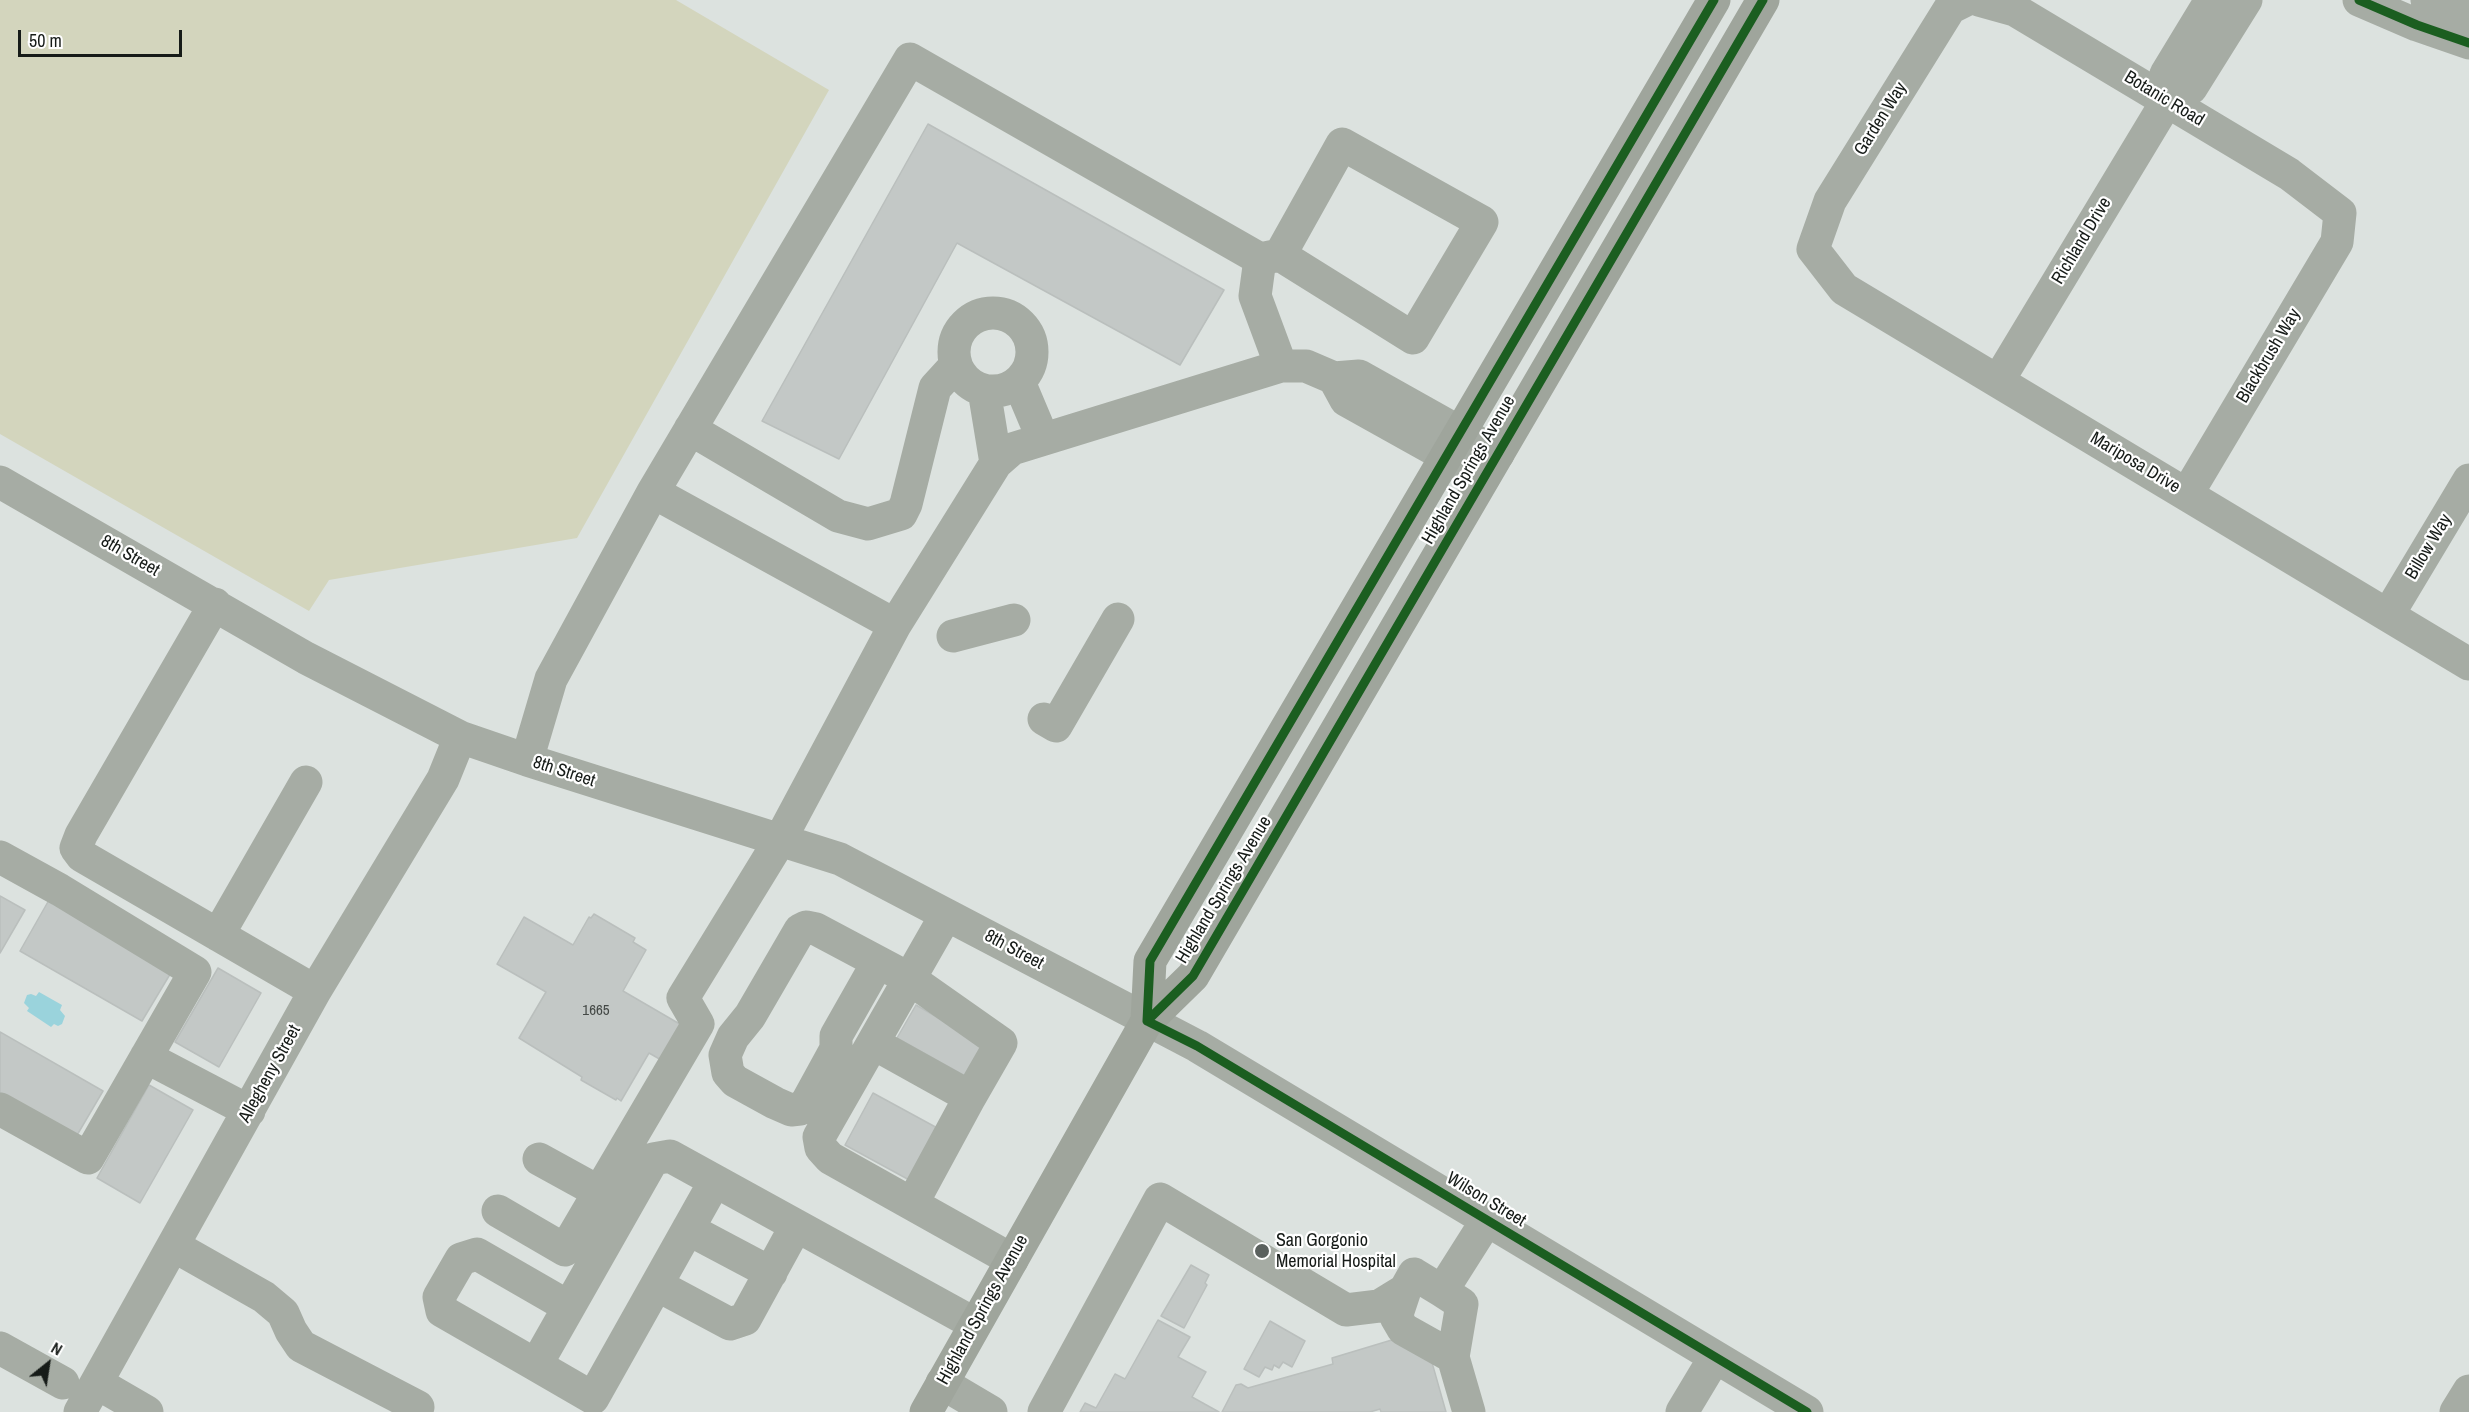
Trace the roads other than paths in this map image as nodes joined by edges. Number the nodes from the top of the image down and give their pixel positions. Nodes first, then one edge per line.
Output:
1 (1714, 0) edge
2 (1763, 0) edge
3 (1966, 0) edge
4 (1979, 0) edge
5 (2211, 0) edge
6 (2246, 0) edge
7 (2359, 0) edge
8 (2427, 0) edge
9 (2469, 13) edge
10 (2469, 43) edge
11 (2167, 101) junction
12 (2340, 213) joint
13 (1813, 249) joint
14 (1270, 257) junction
15 (956, 365) junction
16 (1281, 366) junction
17 (1019, 381) junction
18 (1998, 381) junction
19 (984, 390) junction
20 (690, 429) junction
21 (1043, 439) junction
22 (1452, 444) junction
23 (996, 464) junction
24 (1491, 466) junction
25 (2469, 480) edge
26 (0, 482) edge
27 (652, 492) junction
28 (2187, 494) junction
29 (215, 604) junction
30 (2388, 615) junction
31 (1118, 619) dead end
32 (1014, 620) dead end
33 (895, 624) junction
34 (953, 636) dead end
35 (2469, 664) edge
36 (1044, 718) dead end
37 (460, 737) junction
38 (527, 760) junction
39 (306, 782) dead end
40 (780, 840) junction
41 (0, 857) edge
42 (946, 915) junction
43 (218, 934) junction
44 (878, 962) junction
45 (910, 979) junction
46 (315, 991) junction
47 (750, 1016) junction
48 (1147, 1021) junction
49 (873, 1043) junction
50 (146, 1057) junction
51 (970, 1097) junction
52 (0, 1109) edge
53 (249, 1111) junction
54 (821, 1148) junction
55 (539, 1159) dead end
56 (715, 1181) junction
57 (599, 1192) junction
58 (912, 1204) junction
59 (498, 1211) dead end
60 (1487, 1221) junction
61 (796, 1226) junction
62 (688, 1229) junction
63 (174, 1246) junction
64 (1012, 1260) junction
65 (771, 1273) junction
66 (657, 1285) junction
67 (1405, 1290) junction
68 (1442, 1291) junction
69 (569, 1307) junction
70 (975, 1324) junction
71 (0, 1348) edge
72 (1453, 1357) junction
73 (1714, 1357) junction
74 (536, 1365) junction
75 (63, 1383) dead end
76 (97, 1383) junction
77 (942, 1383) junction
78 (2469, 1391) edge
79 (603, 1405) edge
80 (418, 1407) dead end
81 (80, 1412) edge
82 (147, 1412) edge
83 (926, 1412) edge
84 (991, 1412) edge
85 (1044, 1412) edge
86 (1469, 1412) edge
87 (1682, 1412) edge
88 (1807, 1412) edge
89 (2456, 1412) edge

1 - 22 main road, Highland Springs Avenue
2 - 24 main road, Highland Springs Avenue
3 - 13 street, Garden Way
4 - 11 street, Botanic Road
5 - 11 street
6 - 11 street, Richland Drive
7 - 10 street
8 - 9 street
11 - 12 street, Botanic Road
11 - 18 street, Richland Drive
12 - 28 street, Blackbrush Way
13 - 18 street, Mariposa Drive
14 - 14 street
14 - 16 street
14 - 20 street
15 - 17 street
15 - 19 street
15 - 20 street
16 - 21 street
16 - 22 street
17 - 19 street
17 - 21 street
18 - 28 street, Mariposa Drive
19 - 23 street
20 - 27 street
21 - 23 street
22 - 24 street
22 - 48 main road, Highland Springs Avenue
23 - 33 street
24 - 48 main road, Highland Springs Avenue
25 - 30 street, Billow Way
26 - 29 street, 8th Street
27 - 33 street
27 - 38 street
28 - 30 street, Mariposa Drive
29 - 37 street, 8th Street
29 - 43 street
30 - 35 street, Mariposa Drive
31 - 36 street
32 - 34 street
33 - 40 street
37 - 38 street, 8th Street
37 - 46 street, Allegheny Street
38 - 40 street, 8th Street
39 - 43 street
40 - 42 street, 8th Street
40 - 57 street
41 - 50 street
42 - 45 street
42 - 48 street, 8th Street
43 - 46 street
44 - 45 street
44 - 47 street
44 - 47 street
45 - 49 street
45 - 51 street
46 - 53 street, Allegheny Street
47 - 54 street
48 - 60 street, Wilson Street
48 - 64 main road, Highland Springs Avenue
49 - 51 street
49 - 54 street
50 - 52 street
50 - 53 street
51 - 58 street
53 - 63 street, Allegheny Street
54 - 58 street
55 - 57 street
56 - 61 street
56 - 62 street
56 - 69 street
57 - 59 street
58 - 64 street
60 - 68 street
60 - 73 street, Wilson Street
61 - 65 street
61 - 70 street
62 - 65 street
62 - 66 street
63 - 76 street, Allegheny Street
63 - 80 street
64 - 70 main road, Highland Springs Avenue
65 - 66 street
66 - 79 street
67 - 68 street
67 - 72 street
67 - 85 street
68 - 72 street
69 - 74 street
69 - 74 street
70 - 77 main road, Highland Springs Avenue
71 - 75 street
72 - 86 street
73 - 87 street
73 - 88 street, Wilson Street
74 - 79 street
76 - 81 street, Allegheny Street
76 - 82 street
77 - 83 main road, Highland Springs Avenue
77 - 84 street
78 - 89 street

